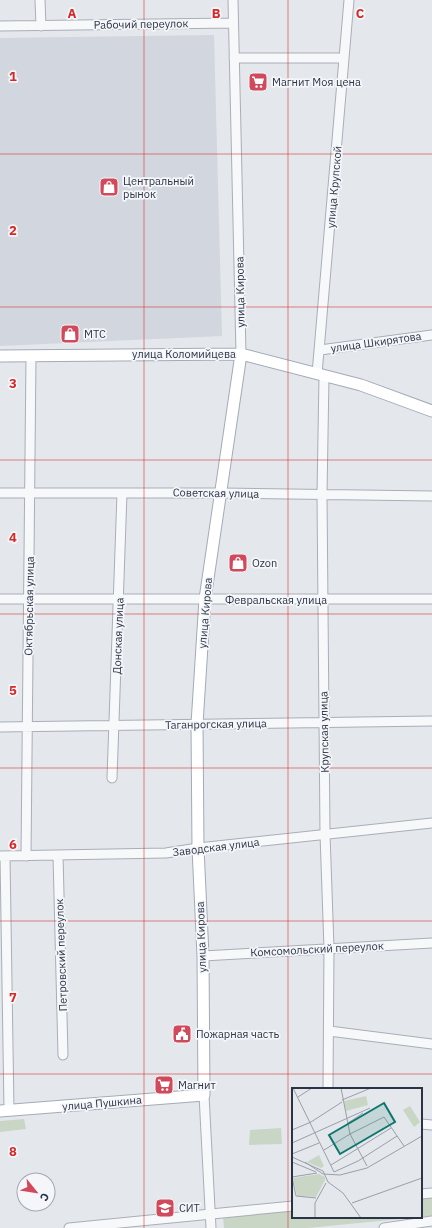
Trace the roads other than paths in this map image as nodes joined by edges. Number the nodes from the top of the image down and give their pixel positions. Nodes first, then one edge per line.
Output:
1 (40, 0) edge
2 (233, 0) edge
3 (349, 0) edge
4 (233, 23) junction
5 (0, 26) edge
6 (41, 26) junction
7 (234, 58) junction
8 (344, 58) junction
9 (432, 335) edge
10 (320, 350) junction
11 (241, 354) junction
12 (0, 356) edge
13 (31, 356) junction
14 (321, 375) junction
15 (432, 412) edge
16 (0, 493) edge
17 (30, 493) junction
18 (122, 493) junction
19 (221, 493) junction
20 (322, 495) junction
21 (432, 496) edge
22 (0, 599) edge
23 (29, 599) junction
24 (119, 599) junction
25 (432, 599) edge
26 (205, 600) junction
27 (323, 600) junction
28 (432, 720) edge
29 (324, 722) junction
30 (197, 724) junction
31 (115, 725) junction
32 (28, 726) junction
33 (0, 727) edge
34 (112, 778) dead end
35 (432, 824) edge
36 (325, 834) junction
37 (198, 848) junction
38 (58, 855) junction
39 (3, 856) edge
40 (26, 856) junction
41 (432, 943) edge
42 (329, 948) junction
43 (203, 956) junction
44 (329, 1031) junction
45 (432, 1044) edge
46 (63, 1055) dead end
47 (328, 1088) edge
48 (204, 1095) junction
49 (5, 1111) edge
50 (422, 1124) edge
51 (432, 1125) edge
52 (432, 1193) edge
53 (422, 1194) edge
54 (292, 1206) edge
55 (211, 1214) junction
56 (432, 1221) edge
57 (69, 1228) edge
58 (211, 1228) edge
59 (384, 1228) edge

1 - 6 street
2 - 4 street, улица Кирова
3 - 8 street, улица Крупской
4 - 6 street, Рабочий переулок
4 - 7 street, улица Кирова
5 - 6 street, Рабочий переулок
7 - 8 street
7 - 11 street, улица Кирова
8 - 10 street, улица Крупской
9 - 10 street, улица Шкирятова
10 - 14 street, улица Крупской
11 - 13 main road, улица Коломийцева
11 - 14 main road, улица Коломийцева
11 - 19 main road, улица Кирова
12 - 13 main road, улица Коломийцева
13 - 17 street, Октябрьская улица
14 - 15 main road, улица Коломийцева
14 - 20 street, Крупская улица
16 - 17 street, Советская улица
17 - 18 street, Советская улица
17 - 23 street, Октябрьская улица
18 - 19 street, Советская улица
18 - 24 street, Донская улица
19 - 20 street, Советская улица
19 - 26 main road, улица Кирова
20 - 21 street, Советская улица
20 - 27 street, Крупская улица
22 - 23 street, Февральская улица
23 - 24 street, Февральская улица
23 - 32 street, Октябрьская улица
24 - 26 street, Февральская улица
24 - 31 street, Донская улица
25 - 27 street, Февральская улица
26 - 27 street, Февральская улица
26 - 30 main road, улица Кирова
27 - 29 street, Крупская улица
28 - 29 street, Таганрогская улица
29 - 30 street, Таганрогская улица
29 - 36 street, Крупская улица
30 - 31 street, Таганрогская улица
30 - 37 main road, улица Кирова
31 - 32 street, Таганрогская улица
31 - 34 street, Донская улица
32 - 33 street, Таганрогская улица
32 - 40 street, Октябрьская улица
35 - 36 street, Заводская улица
36 - 37 street, Заводская улица
36 - 42 street, Крупская улица
37 - 38 street, Заводская улица
37 - 43 main road, улица Кирова
38 - 40 street, Заводская улица
38 - 46 street, Петровский переулок
39 - 40 street, Заводская улица
39 - 49 street
41 - 42 street, Комсомольский переулок
42 - 43 street, Комсомольский переулок
42 - 44 street, Крупская улица
43 - 48 main road, улица Кирова
44 - 45 street
44 - 47 street, Крупская улица
48 - 49 main road, улица Пушкина
48 - 55 street, улица Кирова
50 - 51 street
52 - 53 street
54 - 55 street
55 - 57 street
55 - 58 street, улица Кирова
56 - 59 street

